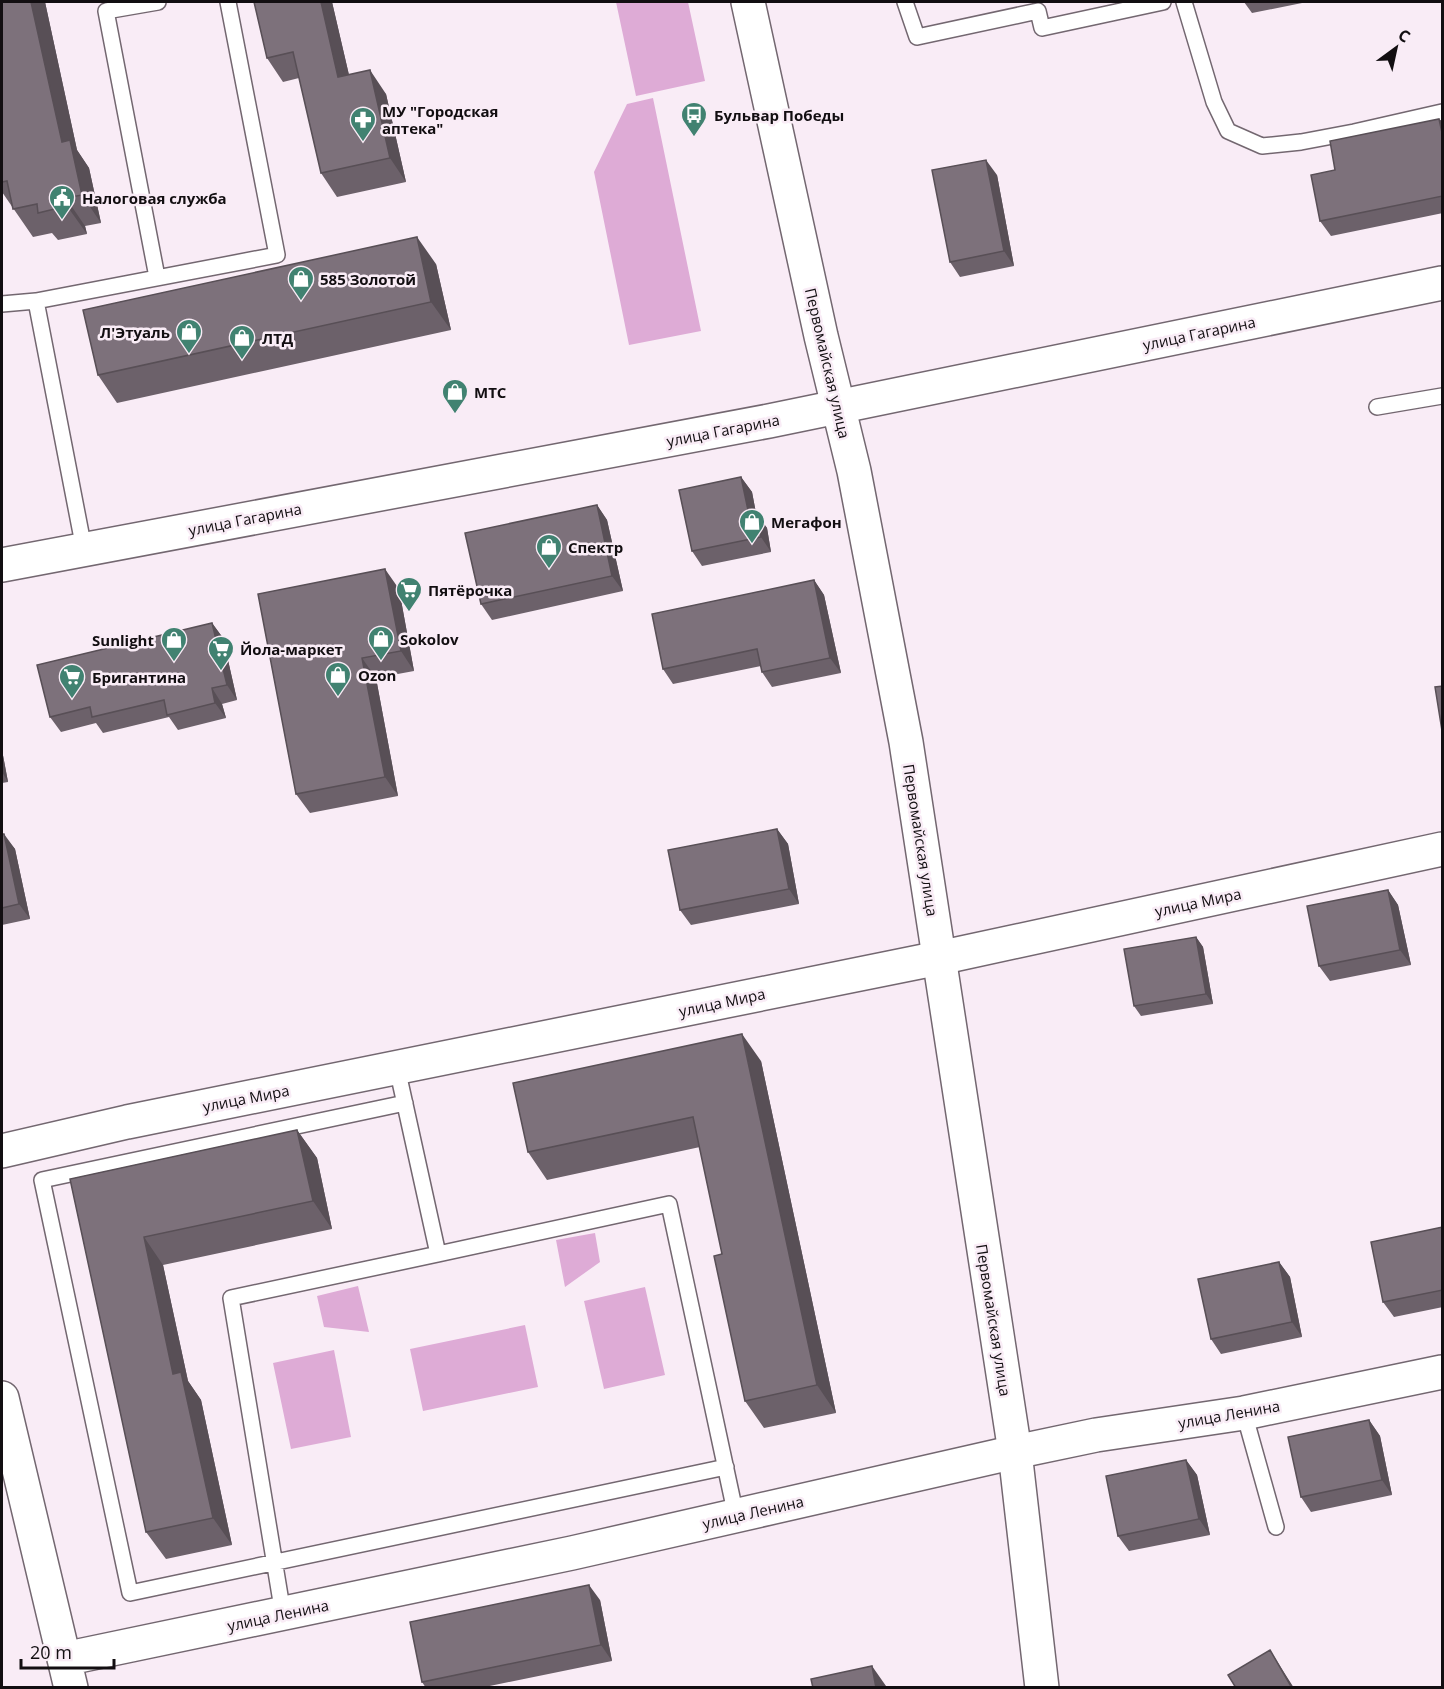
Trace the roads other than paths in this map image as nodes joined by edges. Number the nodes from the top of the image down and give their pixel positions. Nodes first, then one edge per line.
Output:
1 (158, 2) edge
2 (228, 2) edge
3 (748, 2) edge
4 (905, 2) edge
5 (1163, 2) edge
6 (1184, 2) edge
7 (1443, 112) edge
8 (157, 278) junction
9 (1443, 283) edge
10 (36, 301) junction
11 (2, 304) edge
12 (1443, 396) edge
13 (839, 407) junction
14 (1377, 407) dead end
15 (84, 549) junction
16 (2, 565) edge
17 (1443, 849) edge
18 (939, 958) junction
19 (398, 1068) junction
20 (405, 1103) junction
21 (2, 1151) edge
22 (438, 1254) junction
23 (1443, 1372) edge
24 (2, 1398) edge
25 (1244, 1413) junction
26 (1015, 1452) junction
27 (726, 1467) junction
28 (735, 1516) junction
29 (1276, 1527) dead end
30 (274, 1562) junction
31 (283, 1614) junction
32 (68, 1673) edge
33 (1042, 1688) edge

1 - 8 lane
2 - 8 lane
3 - 13 street, Первомайская улица
4 - 5 lane
6 - 7 lane
8 - 10 lane
9 - 13 street, улица Гагарина
10 - 11 lane
10 - 15 lane
12 - 14 lane
13 - 15 street, улица Гагарина
13 - 18 street, Первомайская улица
15 - 16 street, улица Гагарина
17 - 18 street, улица Мира
18 - 19 street, улица Мира
18 - 26 street, Первомайская улица
19 - 20 lane
19 - 21 street, улица Мира
20 - 22 lane
20 - 30 lane
22 - 27 lane
22 - 30 lane
23 - 25 street, улица Ленина
24 - 32 street
25 - 26 street, улица Ленина
25 - 29 lane
26 - 28 street, улица Ленина
26 - 33 street, Первомайская улица
27 - 28 lane
27 - 30 lane
28 - 31 street, улица Ленина
30 - 31 lane
31 - 32 street, улица Ленина

